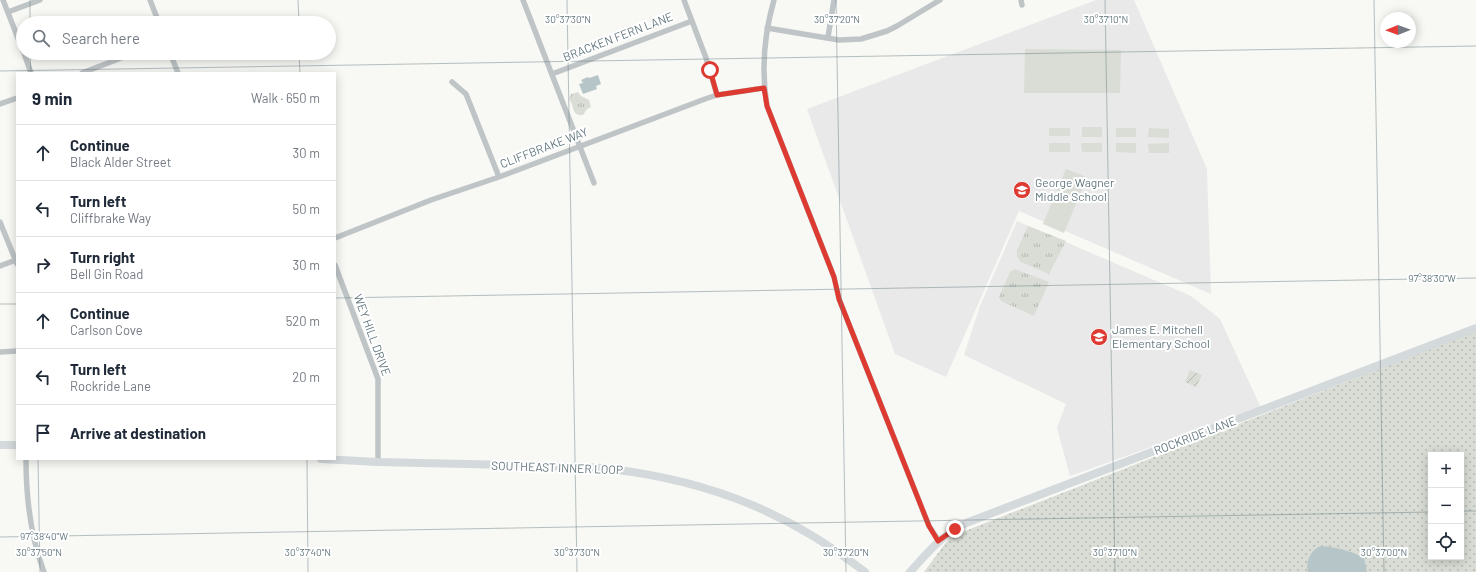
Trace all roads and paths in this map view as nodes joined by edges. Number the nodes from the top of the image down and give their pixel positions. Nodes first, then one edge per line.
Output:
1 (3, 0) edge
2 (40, 0) edge
3 (150, 0) edge
4 (684, 0) edge
5 (774, 0) edge
6 (834, 0) edge
7 (940, 0) edge
8 (526, 1) edge
9 (8, 12) junction
10 (156, 16) edge
11 (692, 21) junction
12 (767, 28) junction
13 (16, 33) edge
14 (828, 37) junction
15 (26, 60) edge
16 (116, 60) edge
17 (173, 60) edge
18 (31, 72) edge
19 (85, 72) edge
20 (178, 72) edge
21 (552, 74) junction
22 (452, 82) dead end
23 (764, 88) junction
24 (717, 95) junction
25 (16, 98) edge
26 (0, 104) edge
27 (580, 146) junction
28 (499, 177) junction
29 (594, 182) dead end
30 (0, 222) edge
31 (336, 238) edge
32 (16, 262) edge
33 (0, 266) edge
34 (336, 268) edge
35 (1476, 328) edge
36 (16, 351) edge
37 (0, 352) edge
38 (0, 444) edge
39 (16, 445) edge
40 (26, 460) edge
41 (336, 460) edge
42 (378, 462) junction
43 (938, 541) junction
44 (44, 572) edge
45 (865, 572) edge
46 (910, 572) edge

1 - 9 street
2 - 9 street
3 - 10 street
4 - 11 street
5 - 12 street
6 - 14 street
7 - 14 street
8 - 21 street
9 - 13 street
11 - 21 street, BRACKEN FERN LANE
11 - 24 street
12 - 14 street
12 - 23 street
15 - 18 street
16 - 19 street
17 - 20 street
21 - 27 street
22 - 28 street
23 - 24 street, CLIFFBRAKE WAY
23 - 43 street
24 - 27 street, CLIFFBRAKE WAY
25 - 26 street
27 - 28 street, CLIFFBRAKE WAY
27 - 29 street
28 - 31 street, CLIFFBRAKE WAY
30 - 32 street
32 - 33 street
34 - 42 street, WEY HILL DRIVE
35 - 43 street, ROCKRIDE LANE
36 - 37 street
38 - 39 street
40 - 44 street
41 - 42 street, SOUTHEAST INNER LOOP
42 - 45 street, SOUTHEAST INNER LOOP
43 - 46 street, ROCKRIDE LANE

